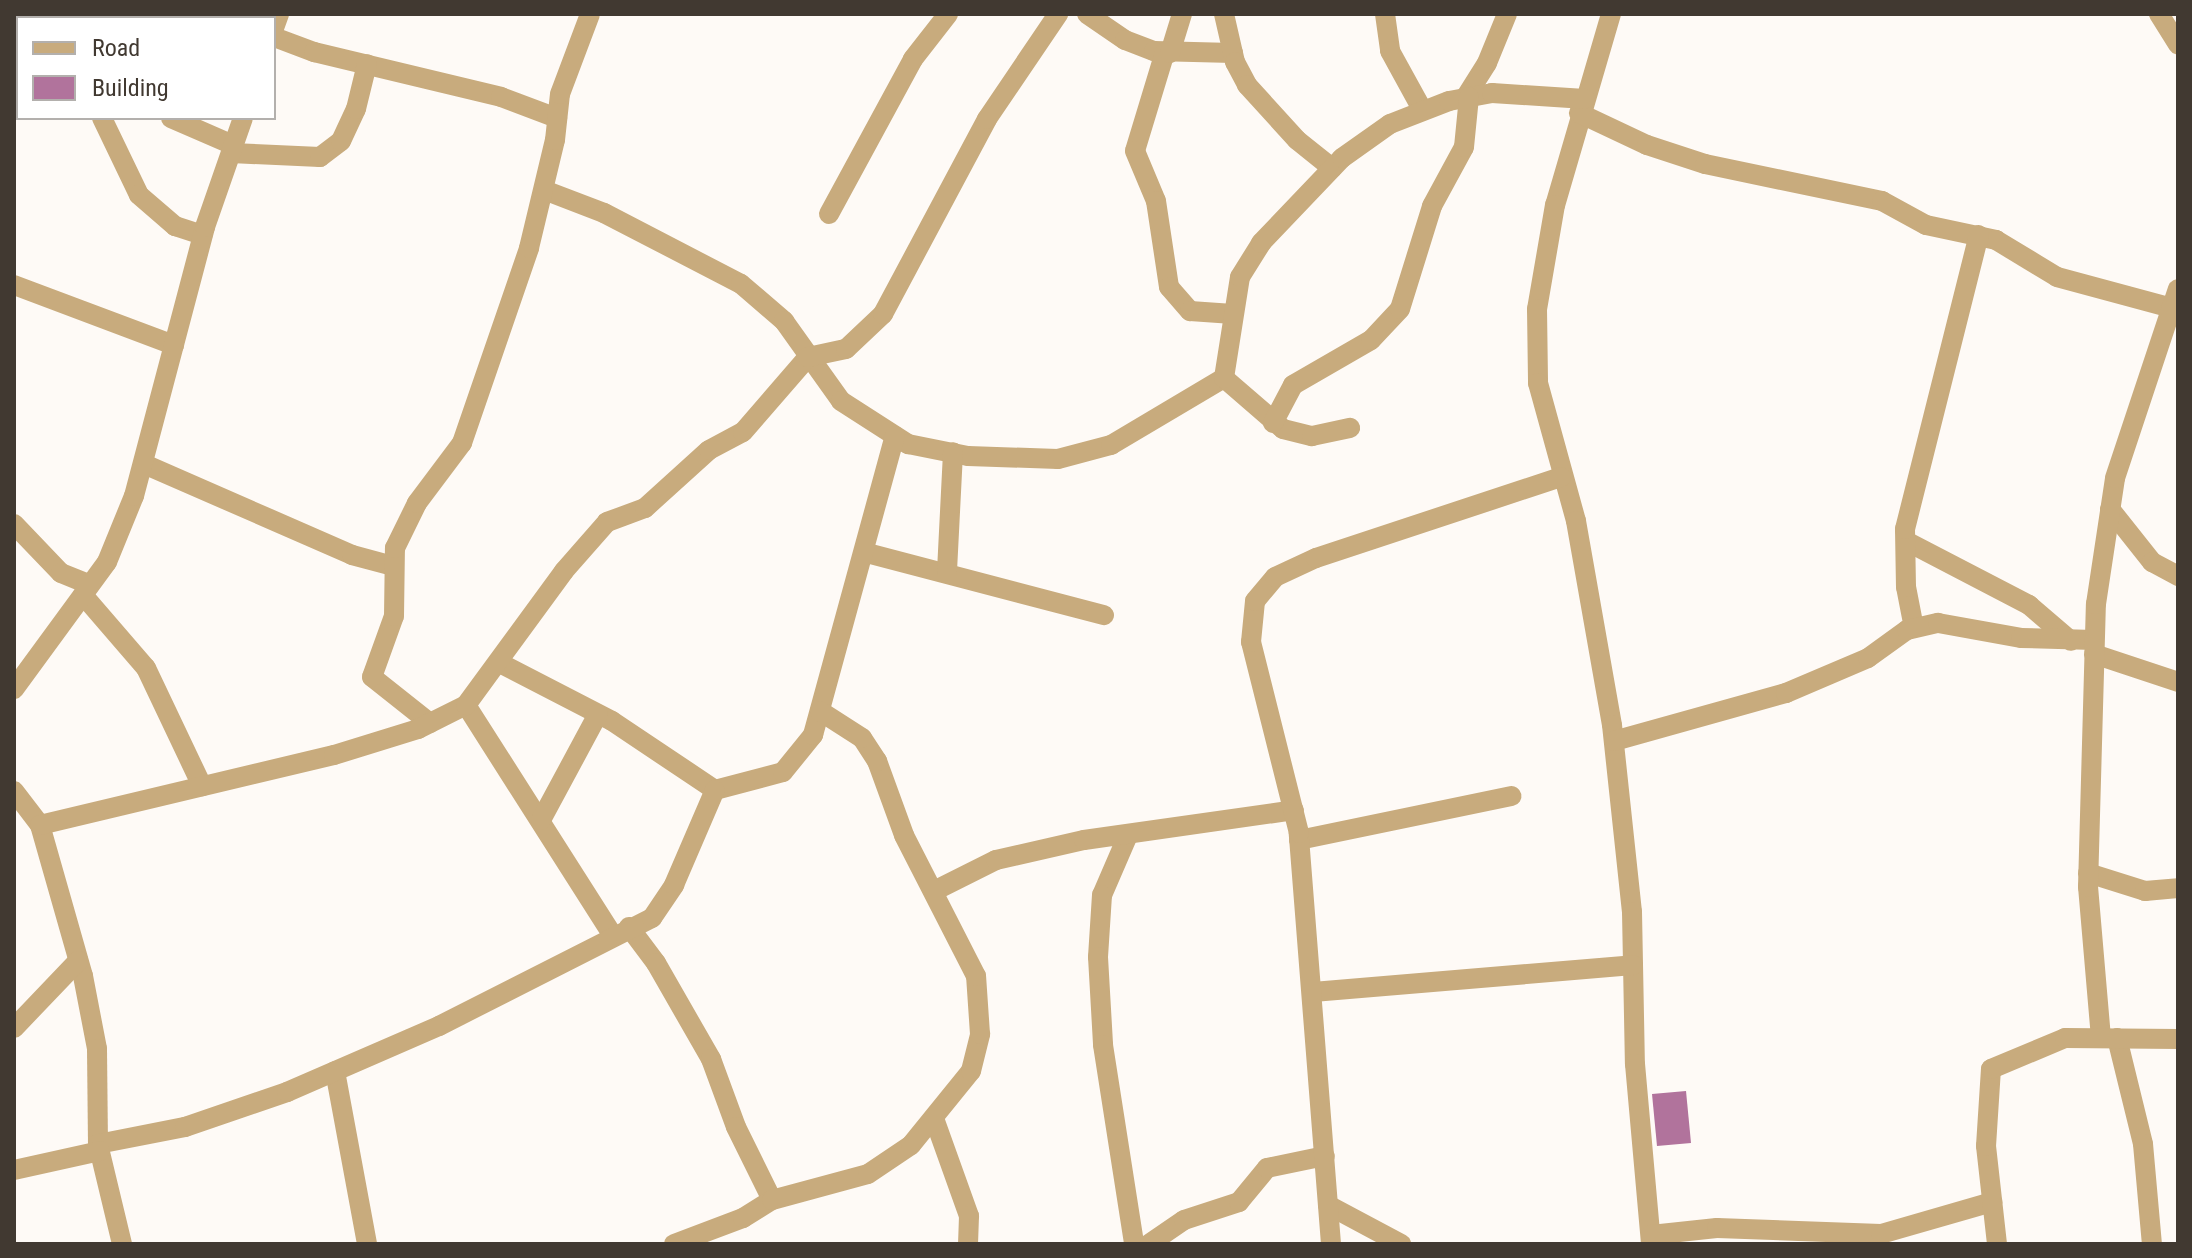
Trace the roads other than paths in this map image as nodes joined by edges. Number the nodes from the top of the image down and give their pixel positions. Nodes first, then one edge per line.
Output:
1 (590, 14) edge
2 (948, 14) edge
3 (1087, 14) edge
4 (1182, 14) edge
5 (1224, 14) edge
6 (1385, 14) edge
7 (1507, 14) edge
8 (1611, 14) edge
9 (2159, 14) edge
10 (1052, 18) edge
11 (276, 38) edge
12 (2178, 44) edge
13 (1167, 53) junction
14 (1233, 53) junction
15 (367, 64) junction
16 (1467, 97) junction
17 (1582, 106) junction
18 (1423, 111) junction
19 (557, 118) junction
20 (103, 120) edge
21 (175, 120) edge
22 (242, 120) edge
23 (232, 149) junction
24 (1332, 168) junction
25 (544, 190) junction
26 (829, 214) dead end
27 (203, 235) junction
28 (1979, 235) junction
29 (14, 285) edge
30 (2176, 297) edge
31 (1233, 314) junction
32 (174, 345) junction
33 (808, 357) junction
34 (1224, 378) junction
35 (1273, 423) junction
36 (1350, 428) dead end
37 (895, 436) junction
38 (953, 452) junction
39 (144, 464) junction
40 (1561, 477) junction
41 (2110, 509) junction
42 (14, 524) edge
43 (1906, 541) junction
44 (867, 553) junction
45 (393, 566) junction
46 (947, 571) junction
47 (2178, 576) edge
48 (87, 590) junction
49 (1104, 615) dead end
50 (1914, 628) junction
51 (2071, 641) junction
52 (2094, 647) junction
53 (500, 663) junction
54 (2178, 682) edge
55 (14, 689) edge
56 (466, 705) junction
57 (820, 711) junction
58 (598, 714) junction
59 (430, 723) junction
60 (1614, 741) junction
61 (202, 786) junction
62 (715, 790) junction
63 (14, 791) edge
64 (1512, 796) dead end
65 (1294, 810) junction
66 (541, 820) junction
67 (40, 825) junction
68 (1128, 835) junction
69 (1299, 840) junction
70 (2088, 873) junction
71 (2178, 888) edge
72 (936, 890) junction
73 (621, 931) junction
74 (78, 961) junction
75 (1633, 965) junction
76 (1313, 992) junction
77 (14, 1028) edge
78 (2109, 1038) junction
79 (2178, 1039) edge
80 (335, 1071) junction
81 (935, 1121) junction
82 (99, 1148) junction
83 (1325, 1156) junction
84 (14, 1170) edge
85 (772, 1200) junction
86 (1992, 1202) junction
87 (1328, 1205) junction
88 (1908, 1236) edge
89 (1651, 1240) edge
90 (699, 1241) edge
91 (122, 1244) edge
92 (367, 1244) edge
93 (674, 1244) edge
94 (968, 1244) edge
95 (1134, 1244) edge
96 (1149, 1244) edge
97 (1331, 1244) edge
98 (1401, 1244) edge
99 (1997, 1244) edge
100 (2152, 1244) edge

1 - 19 street
2 - 26 street
3 - 13 street
4 - 13 street
5 - 14 street
6 - 18 street
7 - 16 street
8 - 17 street
9 - 12 street
10 - 33 street
11 - 15 street
13 - 14 street
13 - 31 street
14 - 24 street
15 - 19 street
15 - 23 street
16 - 17 street
16 - 18 street
16 - 35 street
17 - 28 street
17 - 40 street
18 - 24 street
19 - 25 street
20 - 27 street
21 - 23 street
22 - 23 street
23 - 27 street
24 - 31 street
25 - 33 street
25 - 45 street
27 - 32 street
28 - 30 street
28 - 43 street
29 - 32 street
30 - 41 street
31 - 34 street
32 - 39 street
33 - 37 street
33 - 53 street
34 - 35 street
34 - 38 street
35 - 36 street
37 - 38 street
37 - 44 street
38 - 46 street
39 - 45 street
39 - 48 street
40 - 60 street
40 - 65 street
41 - 47 street
41 - 52 street
42 - 48 street
43 - 50 street
43 - 51 street
44 - 46 street
44 - 57 street
45 - 59 street
46 - 49 street
48 - 55 street
48 - 61 street
50 - 51 street
50 - 60 street
51 - 52 street
52 - 54 street
52 - 70 street
53 - 56 street
53 - 58 street
56 - 59 street
56 - 66 street
57 - 62 street
57 - 72 street
58 - 62 street
58 - 66 street
59 - 61 street
60 - 75 street
61 - 67 street
62 - 73 street
63 - 67 street
64 - 69 street
65 - 68 street
65 - 69 street
66 - 73 street
67 - 74 street
68 - 72 street
68 - 95 street
69 - 76 street
70 - 71 street
70 - 78 street
72 - 81 street
73 - 80 street
73 - 85 street
74 - 77 street
74 - 82 street
75 - 76 street
75 - 89 street
76 - 83 street
78 - 79 street
78 - 86 street
78 - 100 street
80 - 82 street
80 - 92 street
81 - 85 street
81 - 94 street
82 - 84 street
82 - 91 street
83 - 87 street
83 - 96 street
85 - 90 street
86 - 88 street
86 - 99 street
87 - 97 street
87 - 98 street
88 - 89 street
90 - 93 street

